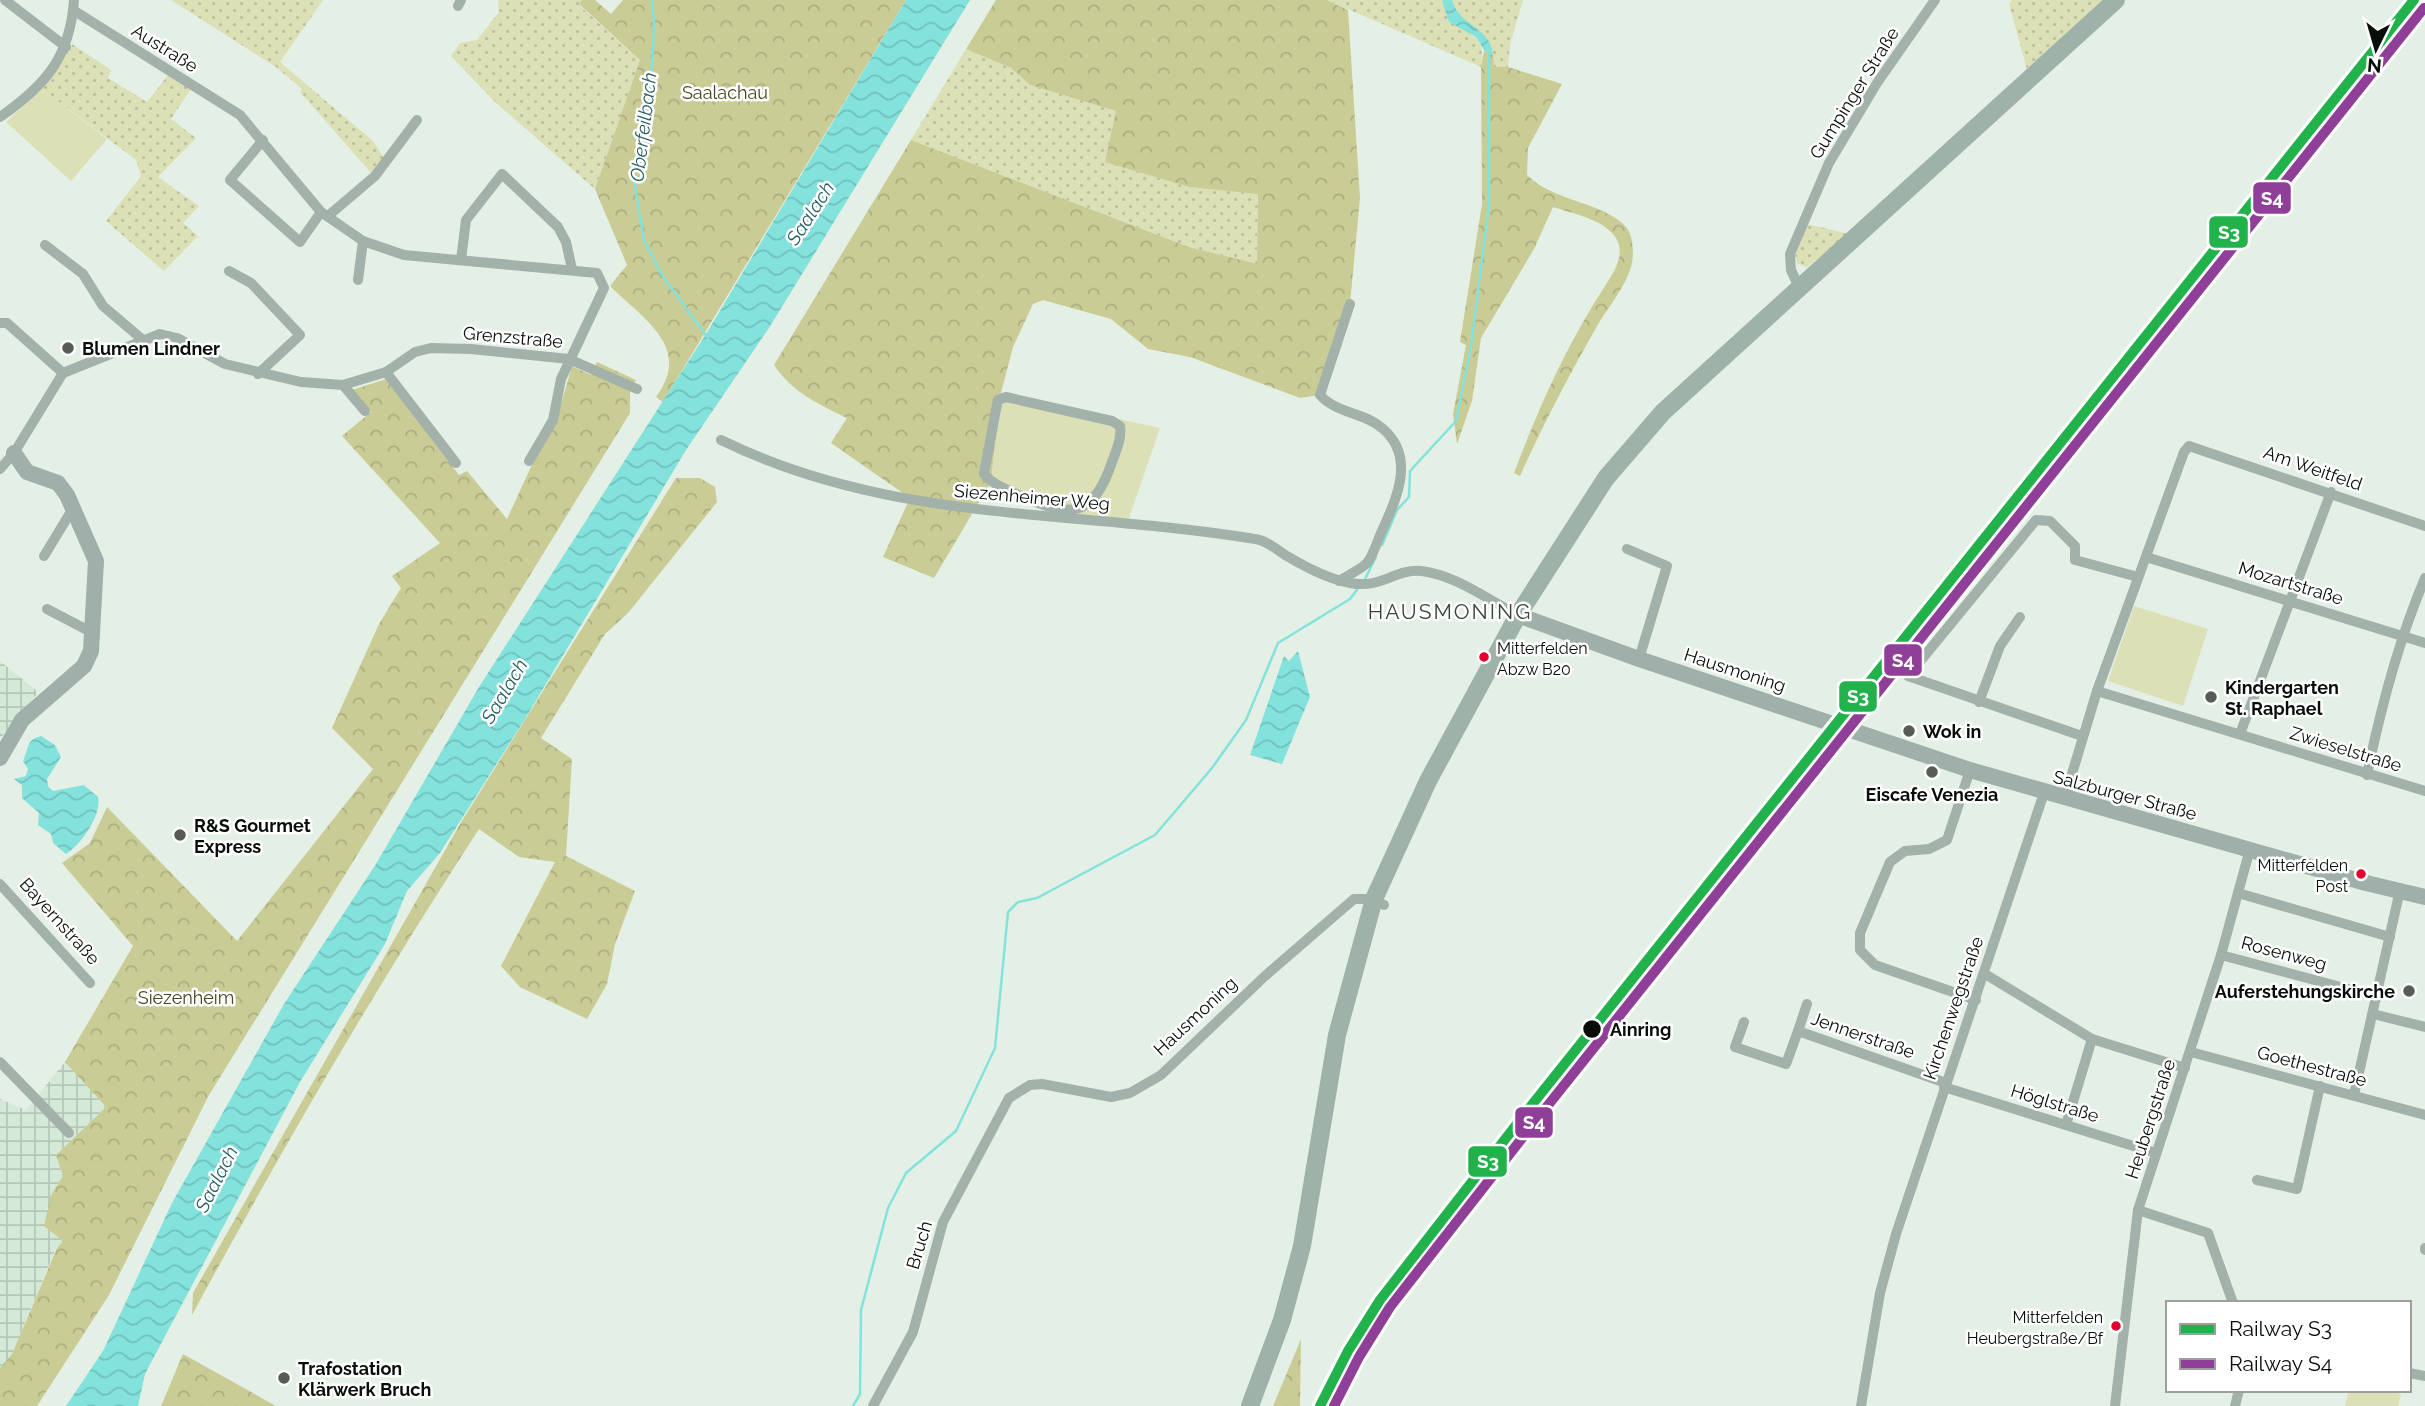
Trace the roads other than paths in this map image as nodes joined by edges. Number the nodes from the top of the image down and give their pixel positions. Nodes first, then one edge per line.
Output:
1 (5, 0) edge
2 (1935, 0) edge
3 (2116, 0) edge
4 (73, 5) edge
5 (66, 47) junction
6 (0, 117) edge
7 (417, 120) dead end
8 (262, 140) junction
9 (325, 214) junction
10 (362, 240) junction
11 (45, 245) dead end
12 (461, 260) junction
13 (572, 269) junction
14 (229, 271) dead end
15 (358, 280) dead end
16 (1799, 287) junction
17 (1350, 304) dead end
18 (0, 323) edge
19 (143, 340) junction
20 (569, 359) junction
21 (386, 372) junction
22 (63, 373) junction
23 (258, 374) junction
24 (343, 385) junction
25 (637, 390) dead end
26 (365, 411) dead end
27 (720, 440) dead end
28 (14, 453) junction
29 (528, 461) dead end
30 (456, 463) dead end
31 (0, 469) edge
32 (2331, 492) junction
33 (1088, 503) junction
34 (72, 510) junction
35 (1093, 522) junction
36 (2425, 526) edge
37 (1628, 549) dead end
38 (44, 556) dead end
39 (2146, 557) junction
40 (2138, 577) junction
41 (2425, 578) edge
42 (1339, 581) junction
43 (2291, 601) junction
44 (47, 609) dead end
45 (1518, 615) junction
46 (2020, 617) dead end
47 (91, 632) junction
48 (2401, 636) junction
49 (2425, 643) edge
50 (1639, 659) junction
51 (2097, 691) junction
52 (1979, 702) junction
53 (1819, 718) joint
54 (2240, 734) junction
55 (2082, 736) junction
56 (0, 758) edge
57 (1970, 770) junction
58 (2367, 775) junction
59 (2425, 791) edge
60 (2045, 793) junction
61 (2065, 797) junction
62 (2250, 849) junction
63 (0, 884) edge
64 (2400, 890) junction
65 (2238, 893) junction
66 (2425, 897) edge
67 (1379, 902) junction
68 (2390, 937) junction
69 (2221, 955) junction
70 (1984, 974) junction
71 (90, 983) dead end
72 (2378, 997) junction
73 (1976, 1000) junction
74 (1807, 1004) dead end
75 (2374, 1014) junction
76 (1744, 1022) dead end
77 (2425, 1027) edge
78 (1798, 1031) junction
79 (2092, 1039) junction
80 (2191, 1052) junction
81 (0, 1062) edge
82 (2185, 1068) junction
83 (1945, 1085) junction
84 (2320, 1086) junction
85 (2354, 1096) junction
86 (1009, 1098) joint
87 (2425, 1115) edge
88 (2066, 1125) junction
89 (69, 1133) dead end
90 (2156, 1153) junction
91 (2257, 1180) dead end
92 (2138, 1210) junction
93 (2232, 1301) edge
94 (873, 1406) edge
95 (1250, 1406) edge
96 (1861, 1406) edge
97 (2116, 1406) edge

1 - 5 street
2 - 16 street, Gumpinger Straße
3 - 16 main road
4 - 5 street, Austraße
4 - 8 street, Austraße
5 - 6 street, Austraße
7 - 9 street
8 - 9 street, Austraße
8 - 9 street
9 - 10 street, Austraße
10 - 12 street, Austraße
10 - 15 street
11 - 19 street
12 - 13 street, Austraße
12 - 13 street
13 - 20 street, Austraße
14 - 23 street
16 - 45 main road
17 - 42 street
18 - 22 street
19 - 22 street, Grenzstraße
19 - 23 street, Grenzstraße
20 - 21 street, Grenzstraße
20 - 25 street, Grenzstraße
20 - 29 street, Austraße
21 - 24 street, Grenzstraße
21 - 30 street
22 - 28 street
23 - 24 street, Grenzstraße
24 - 26 street
27 - 35 street, Siezenheimer Weg
28 - 31 street
28 - 34 street
32 - 36 street, Am Weitfeld
32 - 39 street, Am Weitfeld
32 - 43 street
33 - 33 street
33 - 35 street
34 - 38 street
34 - 47 street
35 - 42 street, Siezenheimer Weg
37 - 50 street
39 - 40 street
39 - 43 street, Mozartstraße
40 - 51 street
40 - 52 street
41 - 48 street
42 - 45 street, Siezenheimer Weg
43 - 48 street, Mozartstraße
43 - 54 street
44 - 47 street
45 - 50 street, Hausmoning
45 - 67 main road
46 - 52 street
47 - 56 street
48 - 49 street, Mozartstraße
48 - 58 street
50 - 53 street, Hausmoning
51 - 54 street, Zwieselstraße
51 - 55 street
52 - 55 street
53 - 57 street, Salzburger Straße
54 - 58 street, Zwieselstraße
55 - 61 street
57 - 60 street, Salzburger Straße
57 - 73 street
58 - 59 street, Zwieselstraße
60 - 61 street, Salzburger Straße
60 - 70 street, Kirchenwegstraße
61 - 62 street, Salzburger Straße
62 - 64 street, Salzburger Straße
62 - 65 street, Heubergstraße
63 - 71 street, Bayernstraße
64 - 66 street, Salzburger Straße
64 - 68 street
65 - 68 street
65 - 69 street, Heubergstraße
67 - 86 street, Hausmoning
67 - 95 main road
68 - 72 street
69 - 72 street, Rosenweg
69 - 80 street, Heubergstraße
70 - 73 street, Kirchenwegstraße
70 - 79 street
72 - 75 street
73 - 83 street, Kirchenwegstraße
74 - 78 street
75 - 77 street
75 - 85 street
76 - 78 street, Jennerstraße
78 - 83 street, Jennerstraße
79 - 82 street
79 - 88 street
80 - 82 street, Heubergstraße
80 - 84 street, Goethestraße
81 - 89 street
82 - 90 street, Heubergstraße
83 - 88 street, Höglstraße
83 - 96 street, Kirchenwegstraße
84 - 85 street, Goethestraße
84 - 91 street
85 - 87 street, Goethestraße
86 - 94 street, Bruch
88 - 90 street, Höglstraße
90 - 92 street, Heubergstraße
92 - 93 street
92 - 97 street, Heubergstraße

